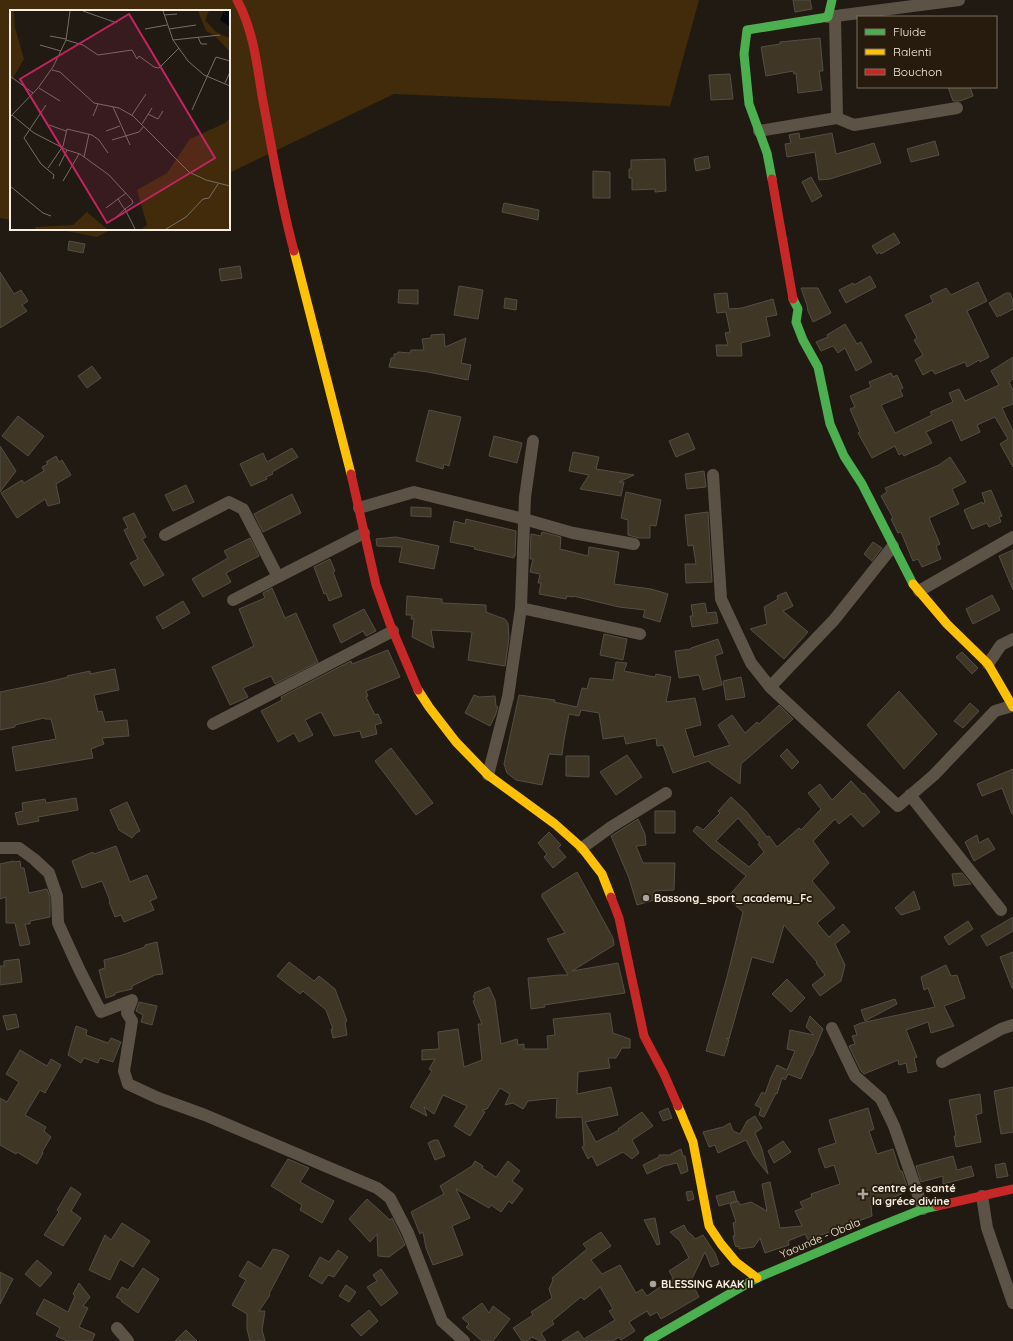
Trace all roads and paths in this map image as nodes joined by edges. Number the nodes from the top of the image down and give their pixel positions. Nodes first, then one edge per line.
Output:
1 (237, 0) edge
2 (832, 0) edge
3 (959, 0) edge
4 (832, 17) junction
5 (957, 108) dead end
6 (837, 118) junction
7 (759, 131) junction
8 (533, 441) dead end
9 (714, 476) dead end
10 (359, 508) junction
11 (524, 519) junction
12 (364, 533) junction
13 (166, 535) dead end
14 (1013, 537) edge
15 (634, 544) dead end
16 (893, 546) junction
17 (278, 577) junction
18 (919, 591) junction
19 (233, 600) dead end
20 (521, 608) junction
21 (393, 631) junction
22 (640, 634) dead end
23 (1013, 639) edge
24 (988, 664) junction
25 (770, 687) junction
26 (1013, 706) edge
27 (213, 724) dead end
28 (488, 775) junction
29 (666, 793) dead end
30 (910, 795) junction
31 (0, 848) edge
32 (582, 848) junction
33 (1002, 910) dead end
34 (1013, 1025) edge
35 (832, 1028) dead end
36 (942, 1062) dead end
37 (1013, 1189) edge
38 (982, 1196) junction
39 (923, 1209) junction
40 (757, 1278) junction
41 (1013, 1304) edge
42 (117, 1328) dead end
43 (128, 1341) edge
44 (464, 1341) edge
45 (648, 1341) edge

1 - 10 main road
2 - 4 main road
3 - 4 street
4 - 6 street
4 - 7 main road
5 - 6 street
6 - 7 street
7 - 16 main road
8 - 11 street
9 - 25 street
10 - 11 street
10 - 12 main road
11 - 15 street
11 - 20 street
12 - 17 street
12 - 21 main road
13 - 17 street
14 - 18 street
16 - 18 main road
16 - 25 street
17 - 19 street
18 - 24 main road
20 - 22 street
20 - 28 street
21 - 27 street
21 - 28 main road
23 - 24 street
24 - 26 main road
25 - 30 street
26 - 30 street
28 - 32 main road
29 - 32 street
30 - 33 street
31 - 44 street
32 - 40 main road
34 - 36 street
35 - 39 street
37 - 38 main road, Yaounde - Obala
38 - 39 main road, Yaounde - Obala
38 - 41 street
39 - 40 main road, Yaounde - Obala
40 - 45 main road, Yaounde - Obala
42 - 43 street

